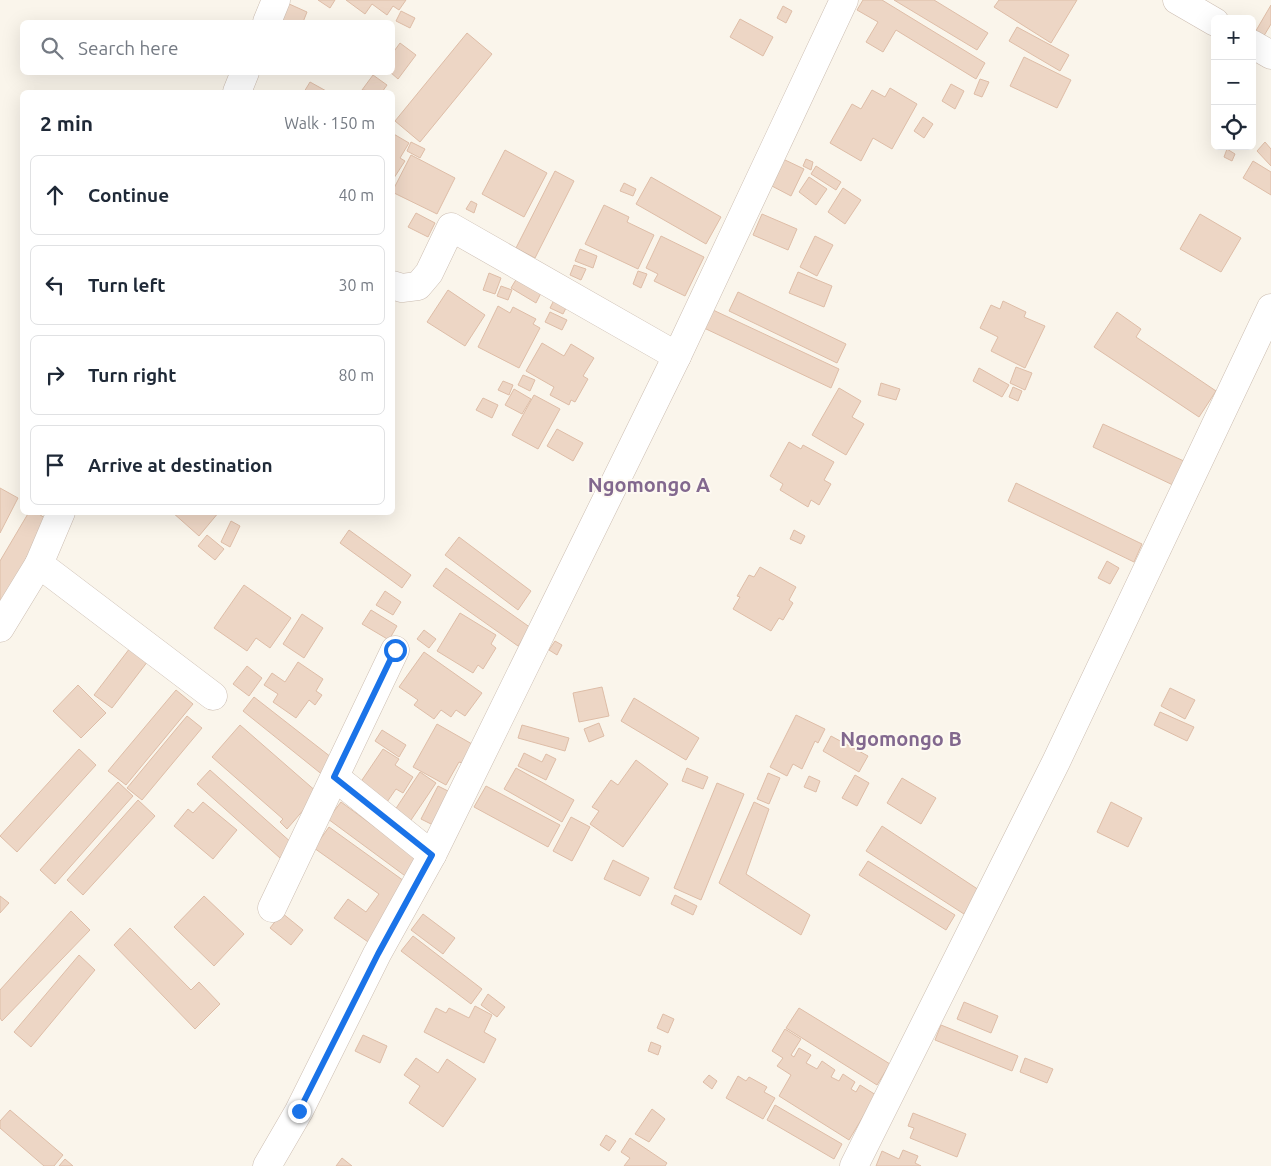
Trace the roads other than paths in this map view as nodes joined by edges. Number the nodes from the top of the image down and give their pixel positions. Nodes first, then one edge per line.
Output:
1 (276, 0) edge
2 (844, 0) edge
3 (1177, 0) edge
4 (268, 20) edge
5 (1211, 20) edge
6 (1256, 46) edge
7 (1271, 55) edge
8 (244, 75) edge
9 (238, 90) edge
10 (395, 286) edge
11 (1271, 308) edge
12 (677, 356) junction
13 (60, 515) edge
14 (39, 564) junction
15 (0, 628) edge
16 (395, 650) dead end
17 (213, 696) dead end
18 (334, 777) junction
19 (432, 855) junction
20 (272, 908) dead end
21 (267, 1166) edge
22 (854, 1166) edge

1 - 4 street
2 - 12 street
3 - 5 street
6 - 7 street
8 - 9 street
10 - 12 street
11 - 22 street
12 - 19 street
13 - 14 street
14 - 15 street
14 - 17 street
16 - 18 street
18 - 19 street
18 - 20 street
19 - 21 street

